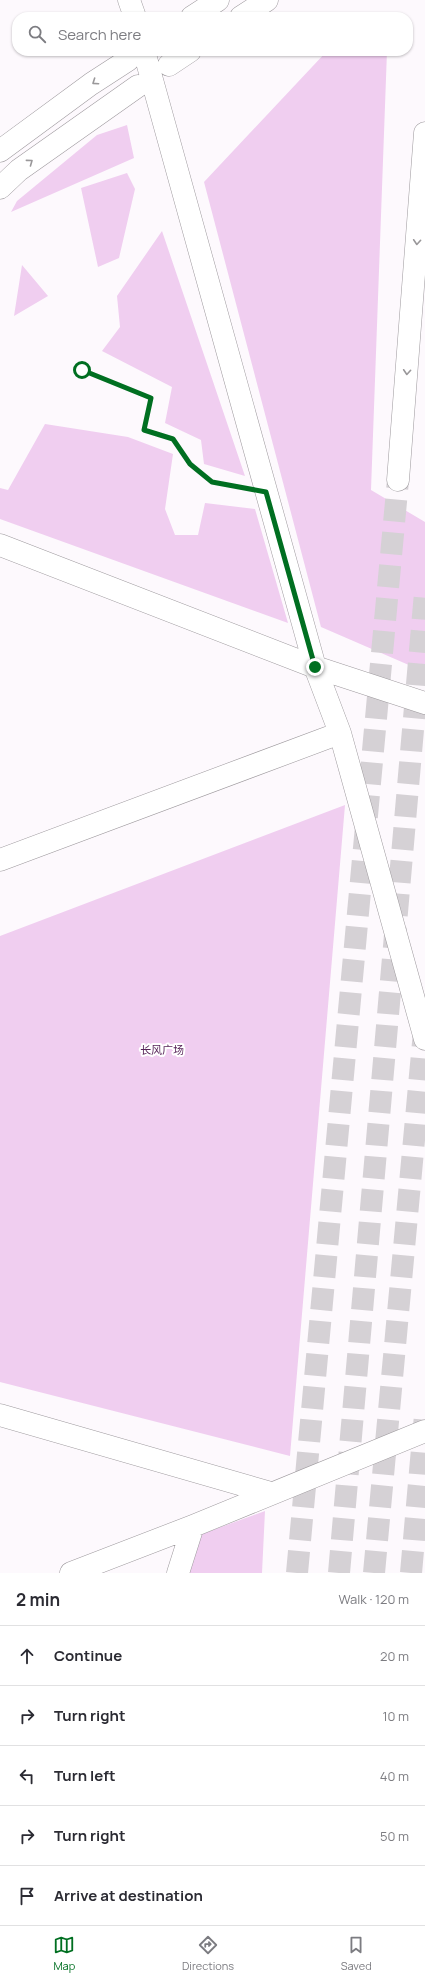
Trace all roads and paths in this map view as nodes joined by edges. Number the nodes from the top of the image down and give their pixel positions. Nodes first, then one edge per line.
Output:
1 (129, 0) edge
2 (218, 0) edge
3 (267, 0) edge
4 (133, 12) edge
5 (200, 12) edge
6 (249, 12) edge
7 (136, 56) edge
8 (182, 56) edge
9 (169, 65) dead end
10 (138, 86) dead end
11 (425, 133) edge
12 (0, 151) edge
13 (0, 188) edge
14 (82, 370) dead end
15 (398, 480) tunnel mouth
16 (266, 492) junction
17 (0, 545) edge
18 (315, 667) junction
19 (425, 703) edge
20 (340, 733) junction
21 (0, 860) edge
22 (425, 1039) edge
23 (0, 1415) edge
24 (425, 1431) edge
25 (271, 1493) junction
26 (193, 1526) junction
27 (71, 1573) edge
28 (178, 1573) edge

1 - 4 street
2 - 5 street
3 - 6 street
7 -> 12 street
7 - 16 street
8 - 9 street
13 -> 10 street
11 -> 15 street
14 - 16 path
16 - 18 street
17 - 18 street
18 - 19 street
18 - 20 street
20 - 21 street
20 - 22 street
23 - 25 street
24 - 25 street
25 - 26 street
26 - 27 street
26 - 28 street

